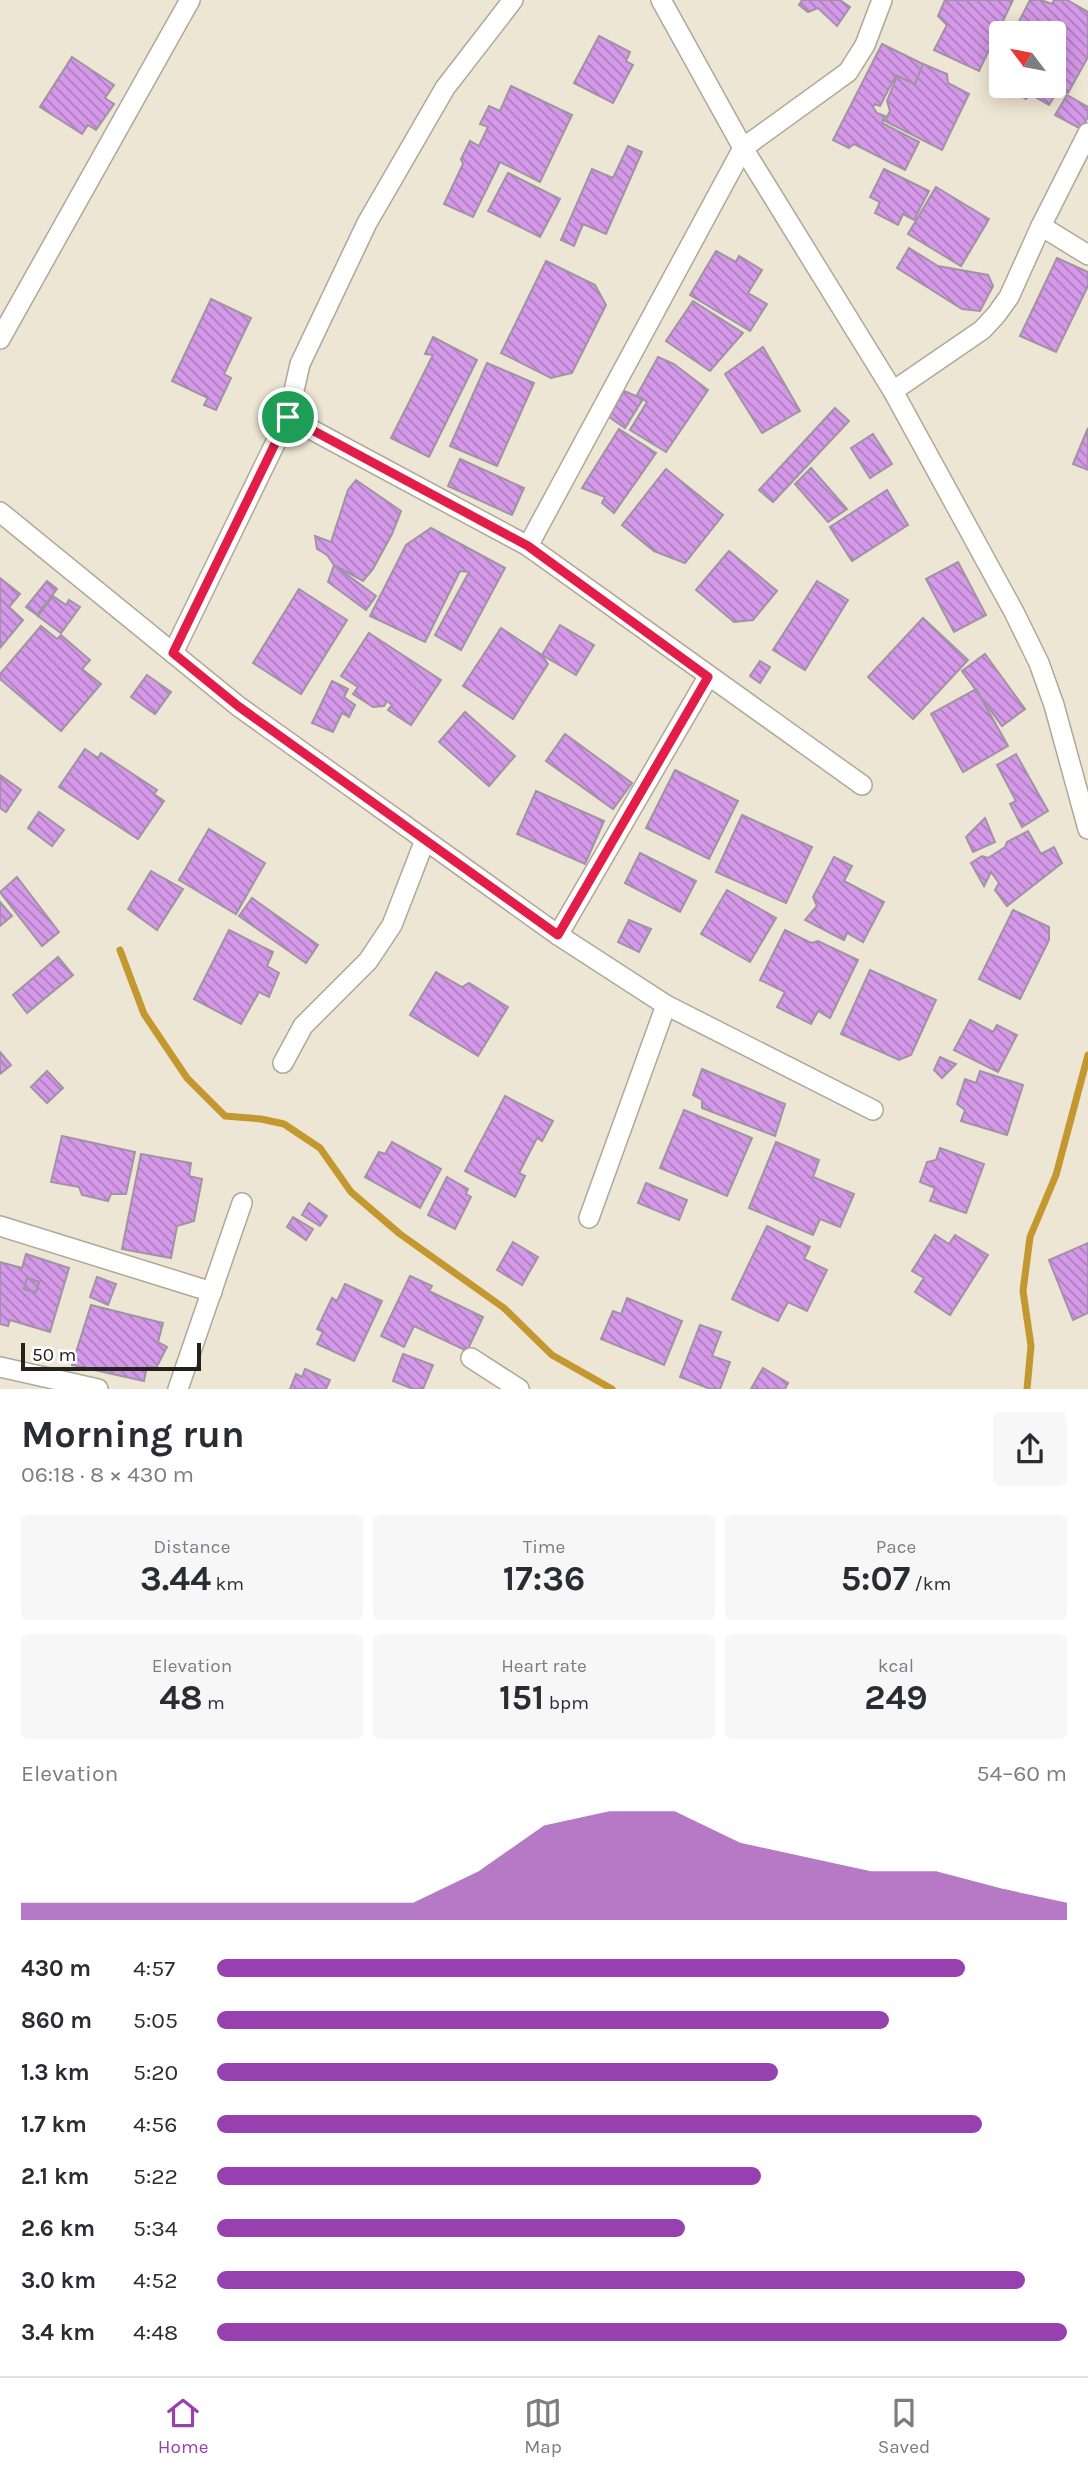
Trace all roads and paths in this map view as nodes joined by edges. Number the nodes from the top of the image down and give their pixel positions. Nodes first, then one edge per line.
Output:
1 (190, 0) edge
2 (513, 0) edge
3 (661, 0) edge
4 (882, 0) edge
5 (1088, 134) edge
6 (743, 148) junction
7 (1041, 226) junction
8 (1088, 256) edge
9 (0, 339) edge
10 (893, 391) junction
11 (288, 417) junction
12 (0, 512) edge
13 (528, 546) junction
14 (173, 653) junction
15 (708, 677) junction
16 (862, 785) dead end
17 (1088, 829) edge
18 (425, 840) junction
19 (558, 935) junction
20 (666, 1005) junction
21 (283, 1063) dead end
22 (873, 1111) dead end
23 (243, 1202) dead end
24 (589, 1218) dead end
25 (0, 1226) edge
26 (212, 1292) junction
27 (471, 1358) dead end
28 (0, 1367) edge
29 (98, 1389) edge
30 (178, 1389) edge
31 (519, 1389) edge

1 - 9 street
2 - 11 street
3 - 6 street
4 - 6 street
5 - 7 street
6 - 10 street
6 - 13 street
7 - 8 street
7 - 10 street
10 - 17 street
11 - 13 street
11 - 14 street
12 - 14 street
13 - 15 street
14 - 18 street
15 - 16 street
15 - 19 street
18 - 19 street
18 - 21 street
19 - 20 street
20 - 22 street
20 - 24 street
23 - 26 street
25 - 26 street
26 - 30 street
27 - 31 street
28 - 29 street

